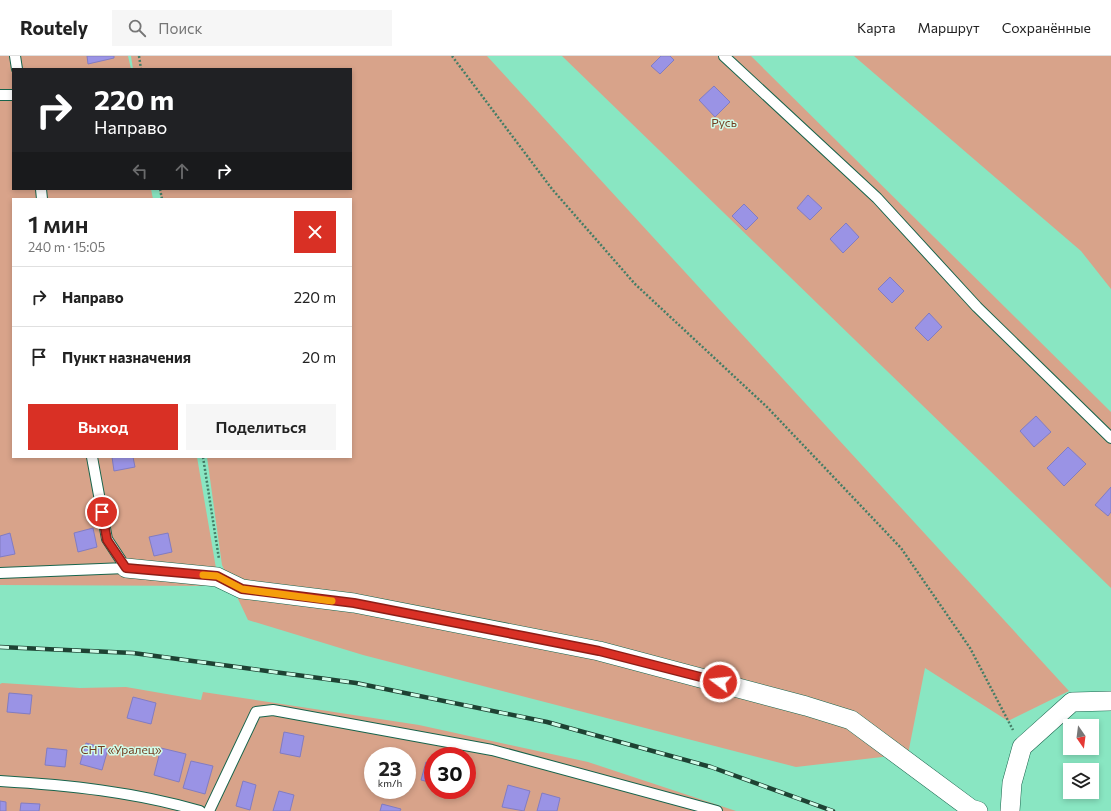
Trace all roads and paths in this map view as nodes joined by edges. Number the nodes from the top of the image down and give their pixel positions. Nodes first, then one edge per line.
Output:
1 (15, 56) edge
2 (139, 56) edge
3 (452, 56) edge
4 (724, 56) edge
5 (17, 68) edge
6 (141, 68) edge
7 (0, 95) edge
8 (12, 95) edge
9 (1111, 438) edge
10 (92, 458) edge
11 (203, 458) edge
12 (126, 568) junction
13 (0, 573) edge
14 (222, 579) junction
15 (1111, 700) edge
16 (1022, 747) junction
17 (0, 781) edge
18 (200, 811) edge
19 (209, 811) edge
20 (717, 811) edge
21 (978, 811) edge
22 (1010, 811) edge

1 - 5 lane
2 - 6 path
3 - 16 path
4 - 9 lane
7 - 8 lane
10 - 12 lane
11 - 14 path
12 - 13 lane
12 - 14 street
14 - 21 street
15 - 16 street
16 - 22 street
17 - 18 lane
19 - 20 lane

